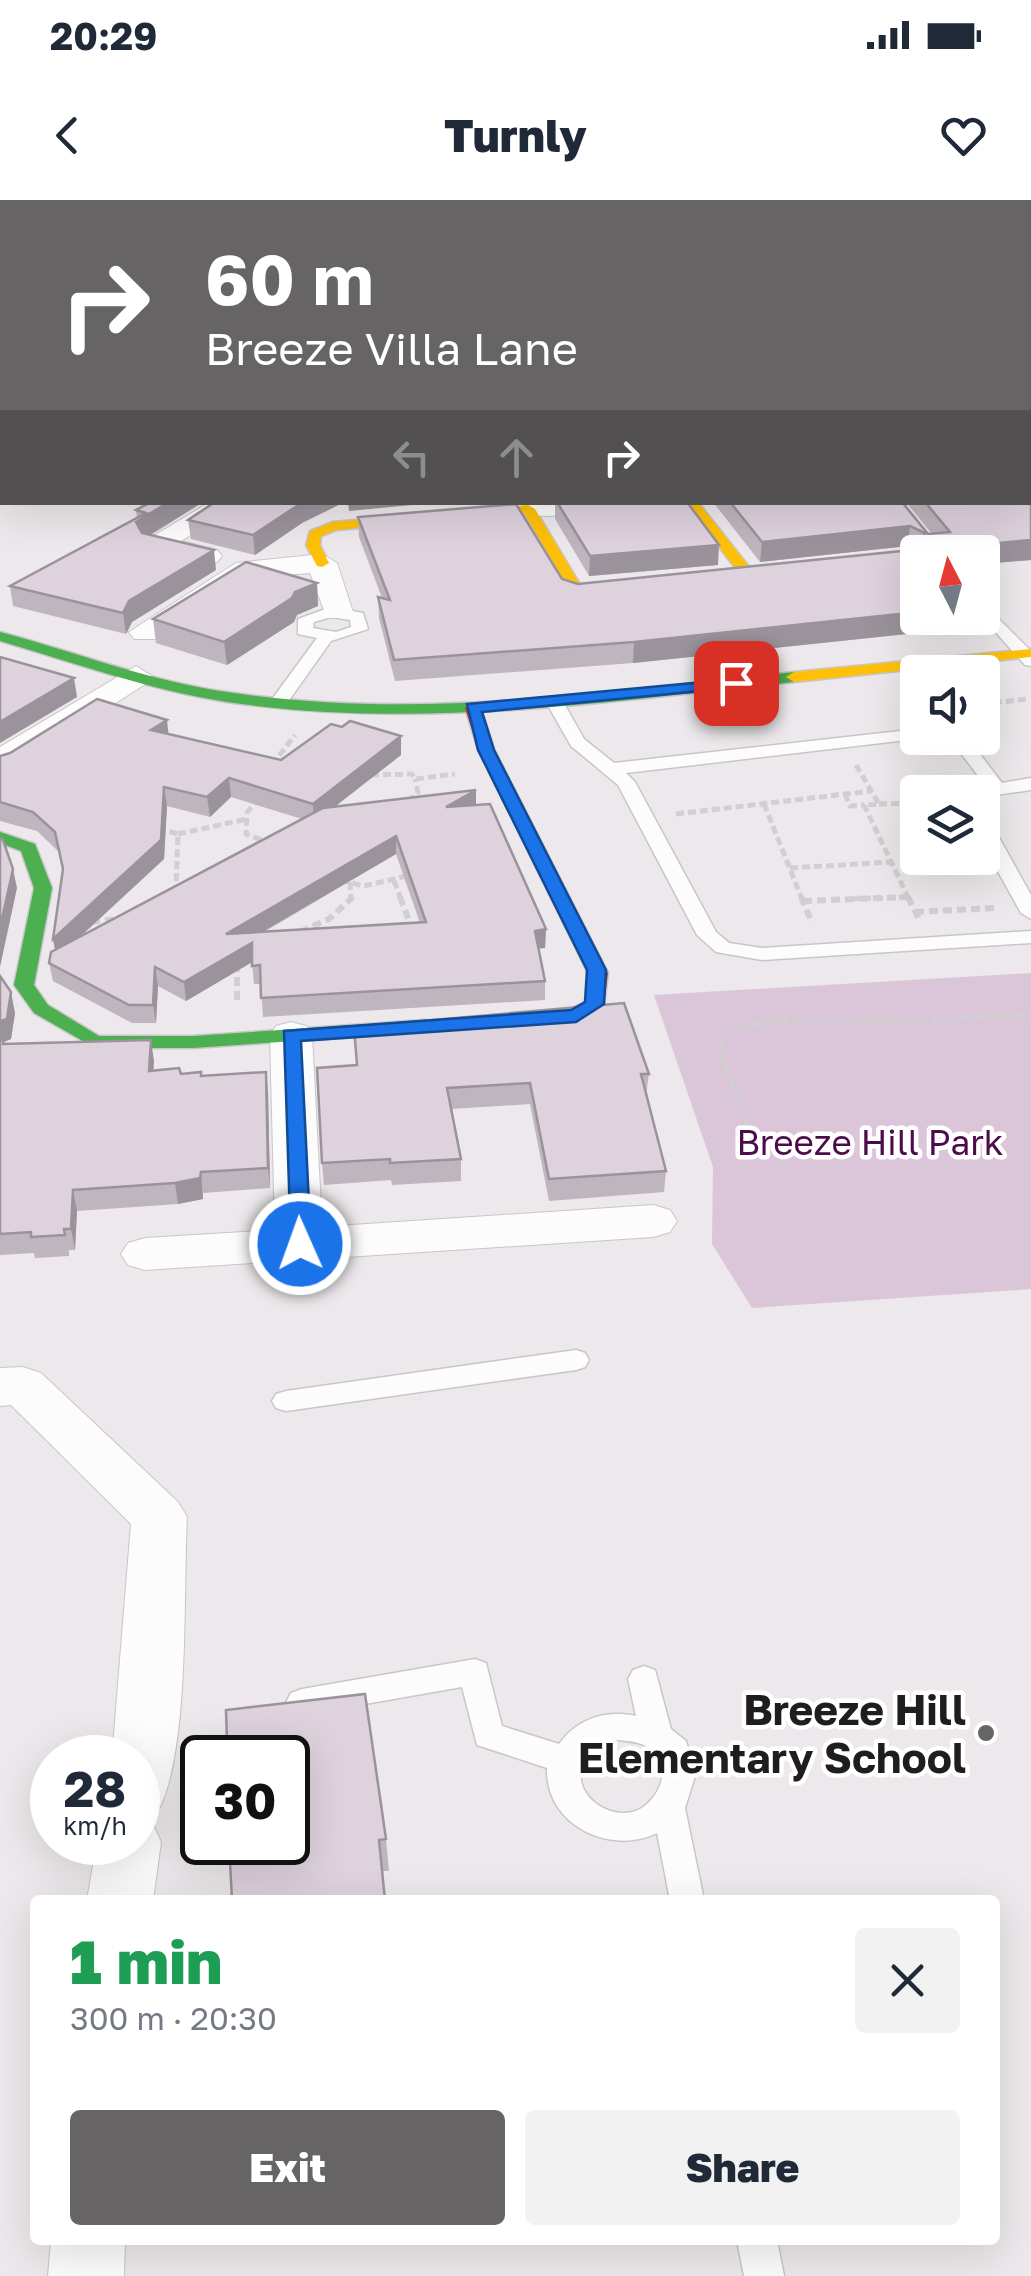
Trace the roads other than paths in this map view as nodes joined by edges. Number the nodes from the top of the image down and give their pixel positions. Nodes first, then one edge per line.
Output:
1 (226, 505) edge
2 (567, 505) edge
3 (694, 505) edge
4 (528, 509) junction
5 (322, 563) junction
6 (246, 569) junction
7 (332, 625) joint
8 (1000, 626) edge
9 (145, 632) dead end
10 (0, 636) edge
11 (1028, 656) edge
12 (136, 676) junction
13 (278, 702) junction
14 (556, 702) junction
15 (473, 708) junction
16 (900, 736) edge
17 (0, 762) edge
18 (610, 769) junction
19 (1031, 784) edge
20 (1000, 788) edge
21 (0, 837) edge
22 (1000, 857) edge
23 (1029, 909) edge
24 (1031, 936) edge
25 (504, 1021) edge
26 (450, 1025) edge
27 (291, 1036) junction
28 (96, 1042) junction
29 (51, 1048) edge
30 (652, 1220) dead end
31 (300, 1244) junction
32 (145, 1254) dead end
33 (576, 1360) dead end
34 (0, 1387) edge
35 (286, 1401) dead end
36 (644, 1679) dead end
37 (302, 1702) edge
38 (146, 1735) edge
39 (656, 1735) junction
40 (564, 1760) junction
41 (669, 1809) junction
42 (125, 1865) edge
43 (121, 1895) edge
44 (687, 1895) edge
45 (88, 2245) edge
46 (758, 2245) edge
47 (86, 2276) edge
48 (764, 2276) edge

1 - 6 street
2 - 4 street
3 - 4 street
4 - 5 street
5 - 6 street
5 - 7 street
6 - 9 street
7 - 13 lane
8 - 11 lane
10 - 12 street
11 - 14 street
12 - 13 street
12 - 17 street
13 - 15 street
14 - 15 street
14 - 18 lane
15 - 25 street
16 - 18 lane
18 - 24 lane
19 - 20 lane
21 - 28 street
22 - 23 lane
26 - 27 street
27 - 28 street
27 - 31 street
28 - 29 lane
30 - 31 street
31 - 32 street
33 - 35 lane
34 - 38 street
36 - 39 lane
37 - 40 lane
39 - 40 lane
39 - 41 lane
40 - 41 lane
41 - 44 lane
42 - 43 street
45 - 47 street
46 - 48 lane

